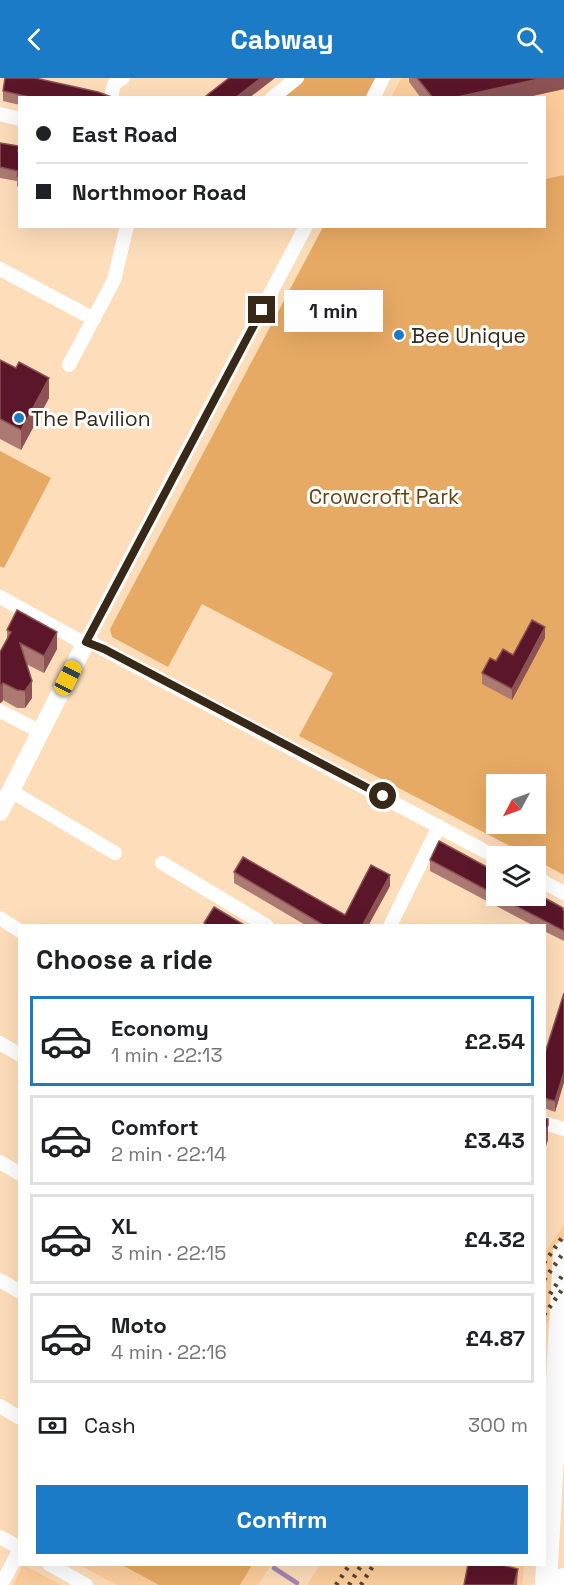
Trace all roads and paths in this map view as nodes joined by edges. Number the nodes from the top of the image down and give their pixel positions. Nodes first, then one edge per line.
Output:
1 (123, 78) edge
2 (297, 78) edge
3 (383, 78) edge
4 (111, 96) edge
5 (274, 96) edge
6 (374, 96) edge
7 (0, 114) edge
8 (18, 118) edge
9 (127, 228) edge
10 (305, 228) edge
11 (0, 269) edge
12 (93, 319) junction
13 (69, 365) dead end
14 (0, 597) edge
15 (86, 642) junction
16 (0, 711) edge
17 (40, 732) junction
18 (11, 791) junction
19 (0, 812) edge
20 (439, 826) junction
21 (486, 852) edge
22 (115, 854) dead end
23 (162, 863) dead end
24 (546, 883) edge
25 (564, 893) edge
26 (0, 918) edge
27 (264, 924) edge
28 (391, 924) edge
29 (18, 930) edge
30 (0, 1043) edge
31 (18, 1054) edge
32 (546, 1124) edge
33 (564, 1129) edge
34 (0, 1162) edge
35 (18, 1173) edge
36 (564, 1252) edge
37 (0, 1280) edge
38 (18, 1291) edge
39 (0, 1406) edge
40 (18, 1417) edge
41 (557, 1527) edge
42 (0, 1537) edge
43 (18, 1547) edge
44 (18, 1552) edge
45 (53, 1566) edge
46 (564, 1579) edge
47 (1, 1585) edge
48 (86, 1585) edge
49 (546, 1585) edge
50 (561, 1585) edge

1 - 4 street
2 - 5 street
3 - 6 street
7 - 8 street
9 - 12 street
10 - 15 street
11 - 12 street
12 - 13 street
14 - 15 street
15 - 17 street
15 - 20 street
16 - 17 street
17 - 18 street
18 - 19 street
18 - 22 street
20 - 21 street
20 - 28 street
23 - 27 street
24 - 25 street
26 - 29 street
30 - 31 street
32 - 33 street
34 - 35 street
36 - 41 main road
37 - 38 street
39 - 40 street
41 - 49 main road
42 - 43 street
44 - 47 street
45 - 48 street
46 - 50 main road

